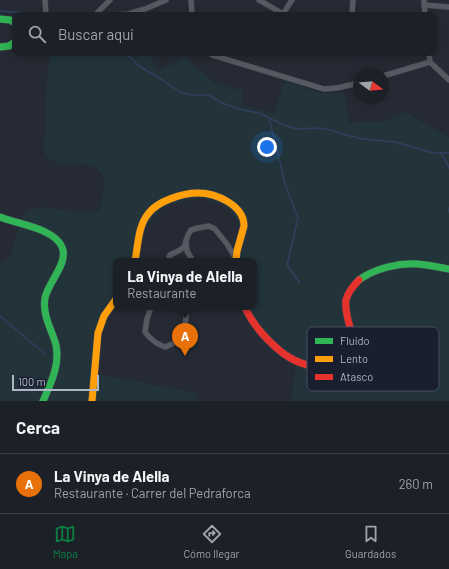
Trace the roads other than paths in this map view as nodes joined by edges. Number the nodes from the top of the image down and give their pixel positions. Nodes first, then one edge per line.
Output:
1 (45, 0) edge
2 (110, 0) edge
3 (166, 0) edge
4 (191, 0) edge
5 (259, 0) edge
6 (292, 0) edge
7 (353, 0) edge
8 (424, 2) edge
9 (449, 7) edge
10 (46, 12) edge
11 (98, 12) edge
12 (134, 12) edge
13 (192, 12) edge
14 (280, 12) edge
15 (285, 12) edge
16 (352, 12) edge
17 (425, 12) edge
18 (0, 19) edge
19 (12, 21) edge
20 (12, 44) edge
21 (0, 47) edge
22 (215, 56) edge
23 (429, 56) edge
24 (430, 62) junction
25 (389, 74) edge
26 (449, 80) edge
27 (353, 84) edge
28 (0, 217) edge
29 (186, 240) junction
30 (136, 258) edge
31 (169, 258) edge
32 (191, 258) edge
33 (235, 258) edge
34 (237, 258) edge
35 (449, 269) edge
36 (113, 303) edge
37 (150, 310) edge
38 (187, 310) edge
39 (246, 310) edge
40 (349, 327) edge
41 (307, 366) edge
42 (43, 401) edge
43 (92, 401) edge

1 - 10 street
2 - 11 street
3 - 12 street
4 - 13 street
5 - 14 street
6 - 15 street
7 - 16 street
8 - 9 street
8 - 17 street
18 - 19 main road
20 - 21 main road
22 - 27 street
23 - 24 street
24 - 25 street
24 - 26 street
28 - 42 main road
29 - 31 street
29 - 32 street
29 - 33 street
30 - 34 main road
35 - 40 main road
36 - 43 main road
37 - 38 street
39 - 41 main road

